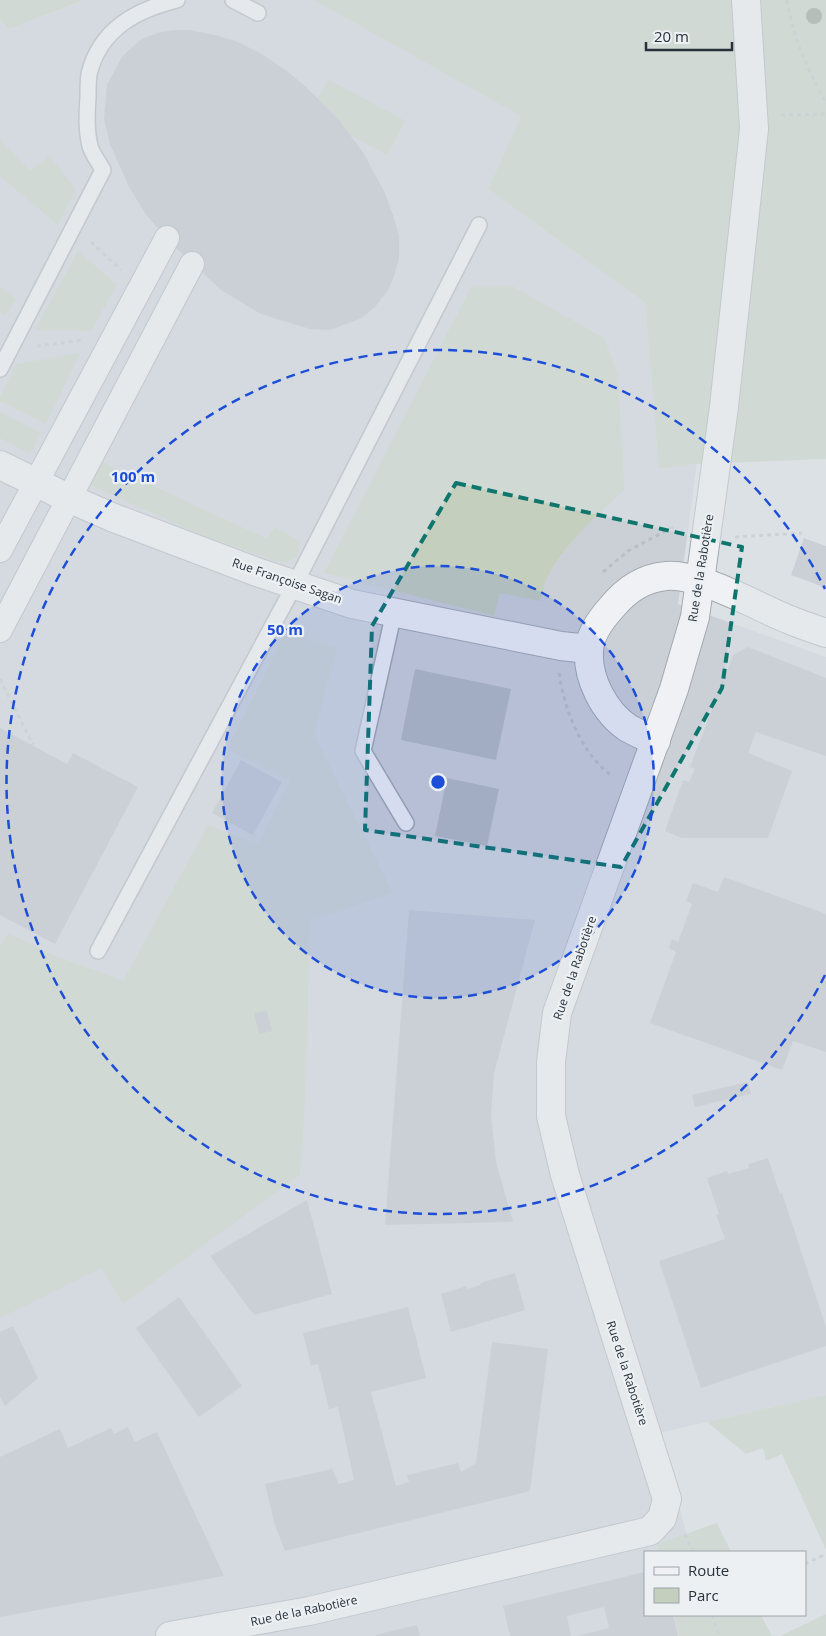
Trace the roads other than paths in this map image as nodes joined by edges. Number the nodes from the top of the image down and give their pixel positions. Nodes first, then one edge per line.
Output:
1 (177, 0) edge
2 (234, 0) edge
3 (746, 0) edge
4 (258, 13) dead end
5 (479, 225) dead end
6 (166, 238) dead end
7 (192, 264) dead end
8 (0, 369) edge
9 (0, 465) edge
10 (36, 482) junction
11 (68, 498) junction
12 (0, 550) edge
13 (700, 581) junction
14 (295, 584) junction
15 (394, 612) junction
16 (0, 630) edge
17 (826, 633) edge
18 (589, 649) junction
19 (656, 740) junction
20 (406, 823) dead end
21 (98, 951) dead end
22 (170, 1636) edge

1 - 8 lane
2 - 4 lane
3 - 13 street, Rue de la Rabotière
5 - 14 lane
6 - 10 street
7 - 11 street
9 - 10 street, Rue Françoise Sagan
10 - 11 street, Rue Françoise Sagan
10 - 12 street
11 - 14 street, Rue Françoise Sagan
11 - 16 street
13 - 17 street
13 - 18 street
13 - 19 street, Rue de la Rabotière
14 - 15 street, Rue Françoise Sagan
14 - 21 lane
15 - 18 street, Rue Françoise Sagan
15 - 20 lane
18 - 19 street
19 - 22 street, Rue de la Rabotière

